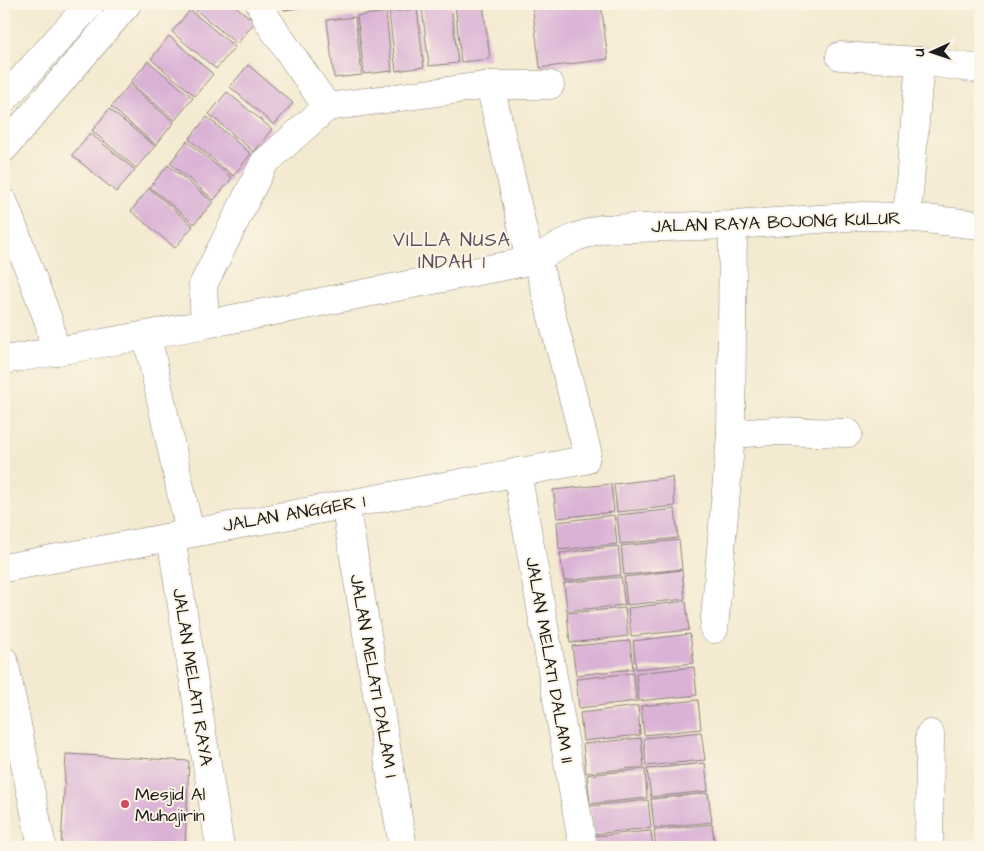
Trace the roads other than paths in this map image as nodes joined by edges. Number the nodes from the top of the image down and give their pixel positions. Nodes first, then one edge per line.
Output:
1 (127, 4) edge
2 (260, 4) edge
3 (77, 10) edge
4 (840, 56) dead end
5 (920, 62) junction
6 (980, 69) edge
7 (490, 85) junction
8 (550, 85) dead end
9 (4, 99) edge
10 (327, 107) junction
11 (4, 148) edge
12 (4, 203) edge
13 (907, 217) junction
14 (733, 225) junction
15 (980, 225) edge
16 (533, 260) junction
17 (205, 323) junction
18 (148, 336) junction
19 (55, 352) junction
20 (4, 360) edge
21 (848, 432) dead end
22 (731, 434) junction
23 (517, 472) junction
24 (344, 504) junction
25 (180, 535) junction
26 (4, 568) edge
27 (714, 629) dead end
28 (4, 661) edge
29 (930, 734) dead end
30 (42, 847) edge
31 (220, 847) edge
32 (403, 847) edge
33 (583, 847) edge
34 (928, 847) edge

1 - 11 street
2 - 10 street
3 - 9 street
4 - 5 street
5 - 6 street
5 - 13 street
7 - 8 street
7 - 10 street
7 - 16 street
10 - 17 street
12 - 19 street
13 - 14 street, JALAN RAYA BOJONG KULUR
13 - 15 street, JALAN RAYA BOJONG KULUR
14 - 16 street, JALAN RAYA BOJONG KULUR
14 - 22 street
16 - 17 street, JALAN RAYA BOJONG KULUR
16 - 23 street, JALAN ANGGER 1
17 - 18 street, JALAN RAYA BOJONG KULUR
18 - 19 street, JALAN RAYA BOJONG KULUR
18 - 25 street, JALAN MELATI RAYA
19 - 20 street, JALAN RAYA BOJONG KULUR
21 - 22 street
22 - 27 street
23 - 24 street, JALAN ANGGER 1
23 - 33 street, JALAN MELATI DALAM II
24 - 25 street, JALAN ANGGER 1
24 - 32 street, JALAN MELATI DALAM I
25 - 26 street, JALAN ANGGER 1
25 - 31 street, JALAN MELATI RAYA
28 - 30 street
29 - 34 street

